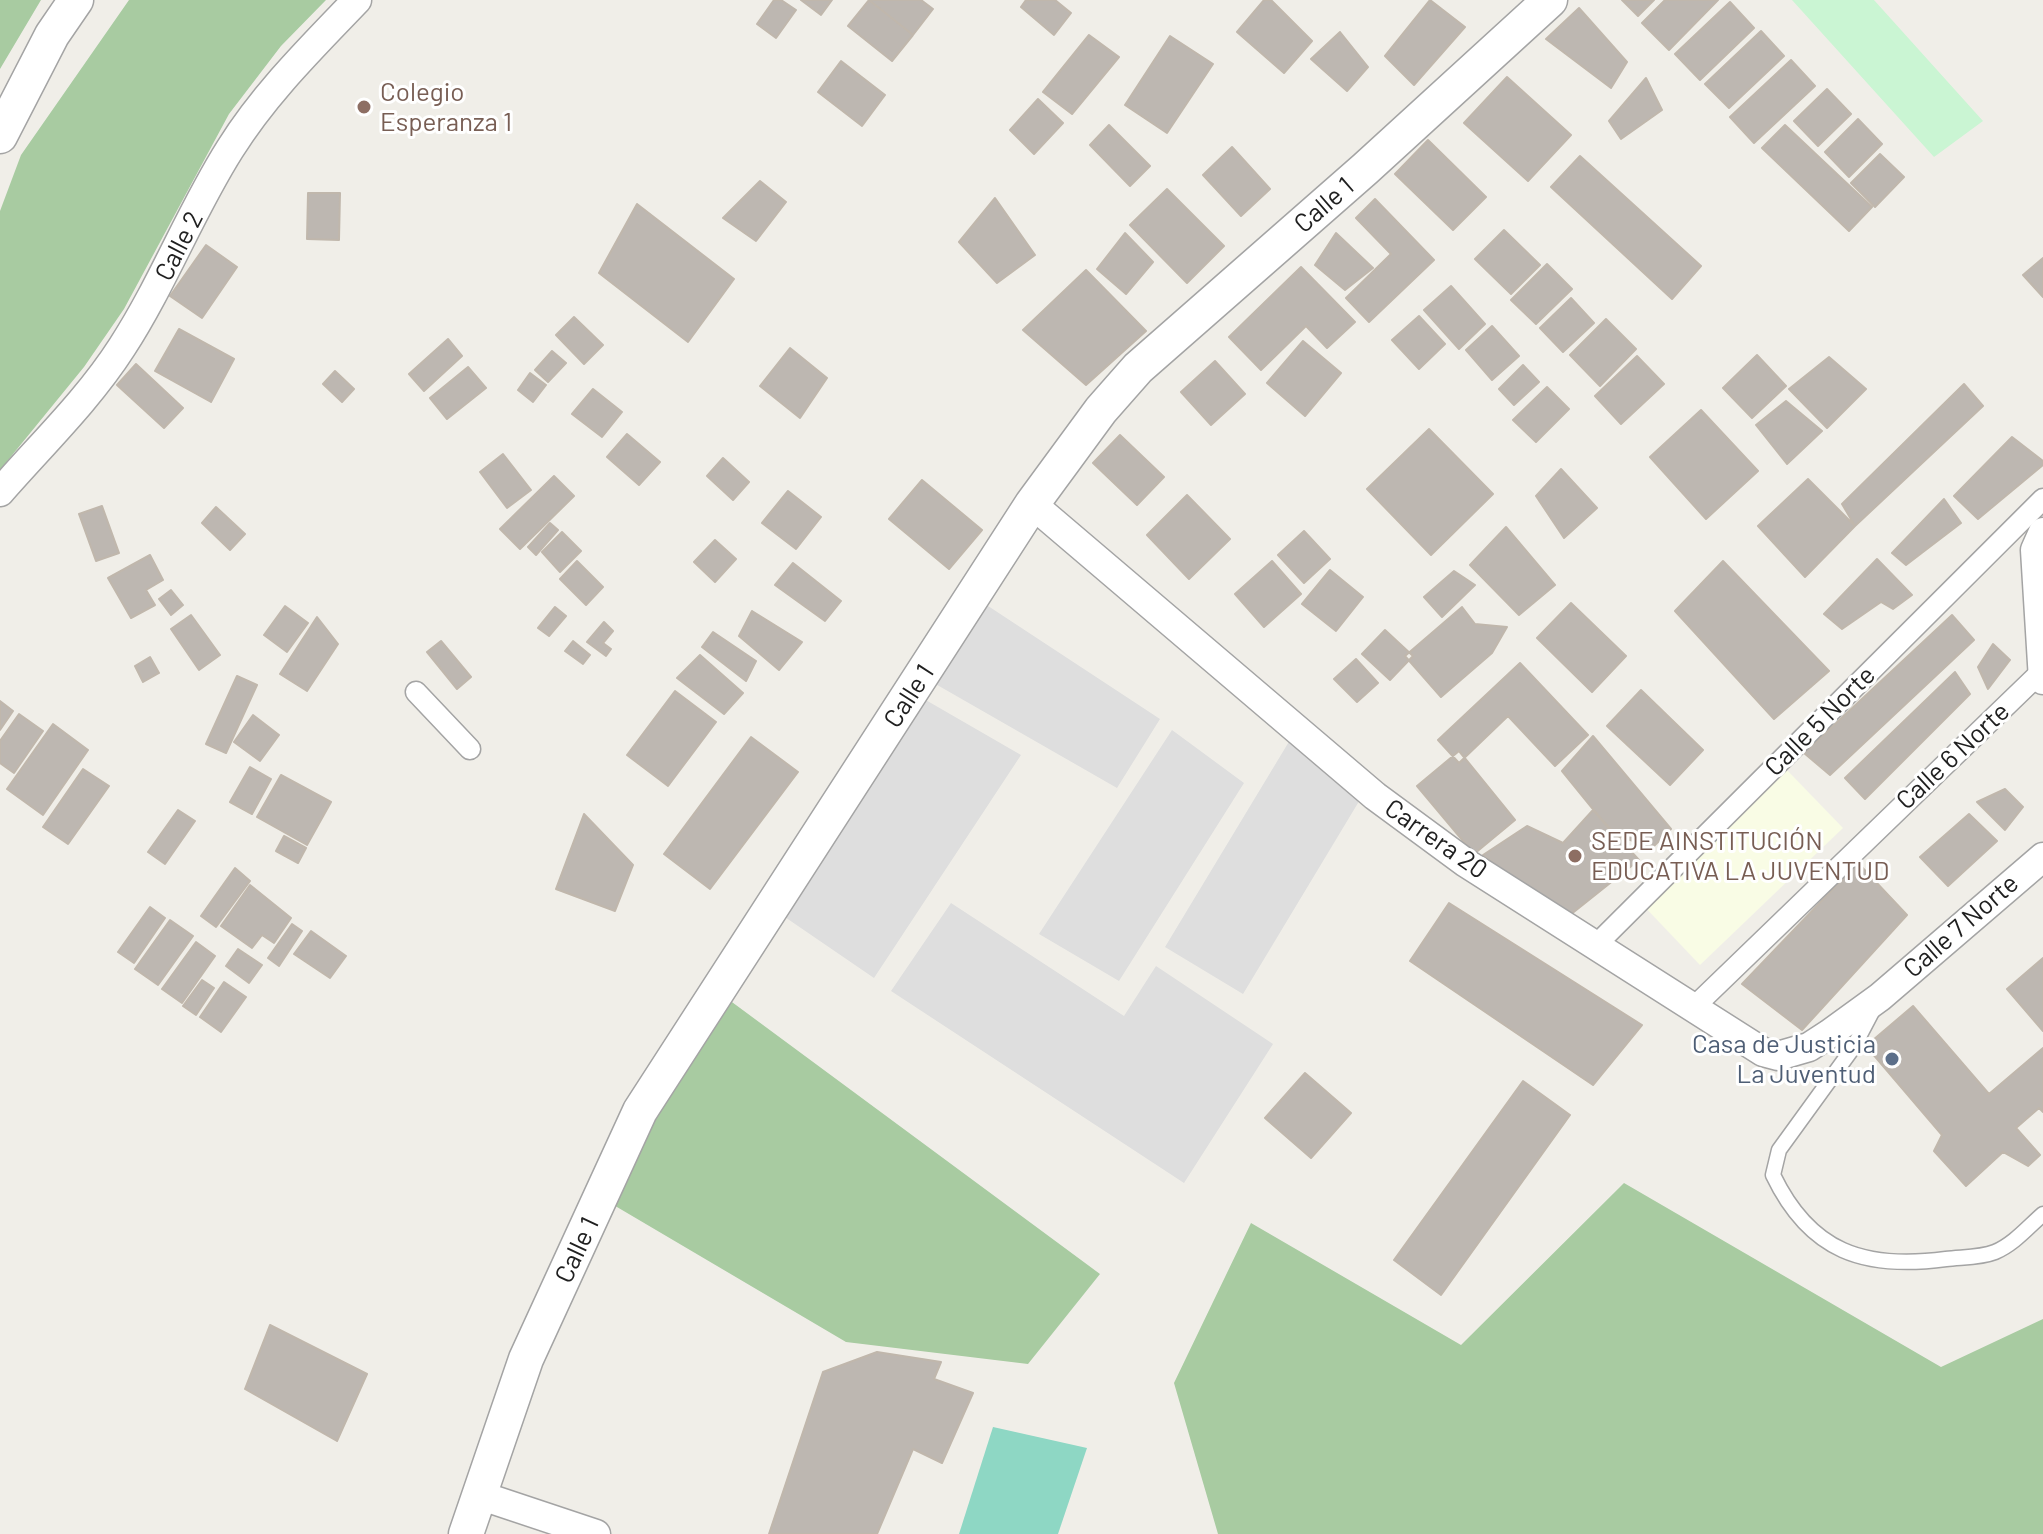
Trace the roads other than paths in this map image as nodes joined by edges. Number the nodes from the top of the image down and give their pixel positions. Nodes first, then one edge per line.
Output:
1 (76, 0) edge
2 (357, 0) edge
3 (1550, 0) edge
4 (0, 136) edge
5 (0, 492) edge
6 (2043, 499) edge
7 (1032, 504) junction
8 (2043, 532) edge
9 (2042, 675) edge
10 (416, 692) dead end
11 (470, 749) dead end
12 (2043, 857) edge
13 (1597, 944) junction
14 (1880, 997) junction
15 (1693, 1008) junction
16 (2043, 1214) edge
17 (479, 1495) junction
18 (466, 1534) edge
19 (596, 1534) edge

1 - 4 street
2 - 5 street, Calle 2
3 - 7 street, Calle 1
6 - 13 street, Calle 5 Norte
7 - 13 street, Carrera 20
7 - 17 street, Calle 1
8 - 9 street
9 - 15 street, Calle 6 Norte
10 - 11 street
12 - 14 street, Calle 7 Norte
13 - 15 street, Carrera 20
14 - 15 street, Carrera 20
14 - 16 lane
17 - 18 street, Calle 1
17 - 19 street

